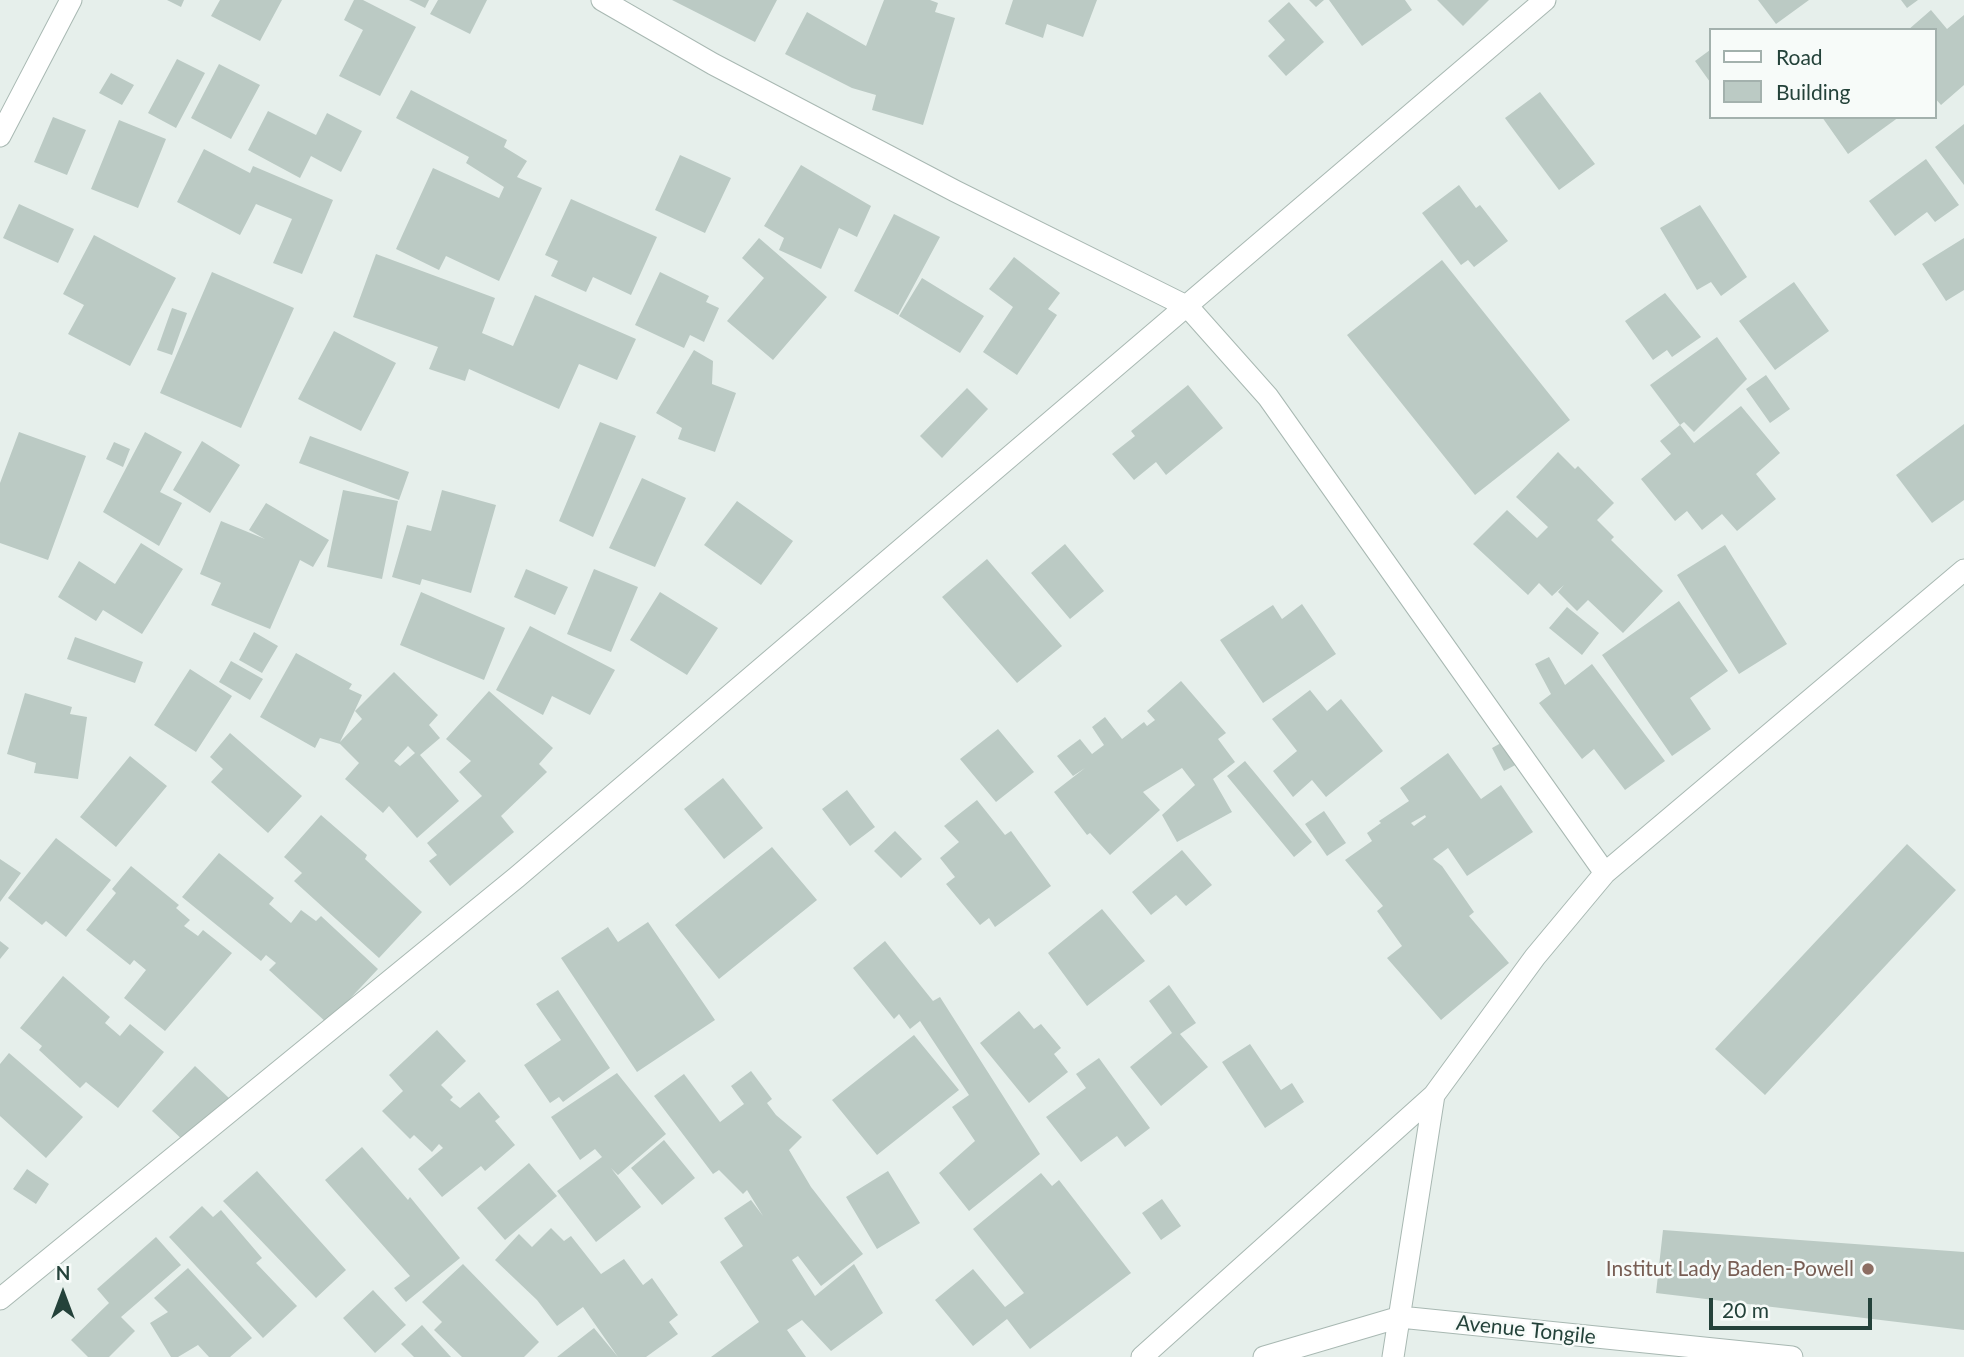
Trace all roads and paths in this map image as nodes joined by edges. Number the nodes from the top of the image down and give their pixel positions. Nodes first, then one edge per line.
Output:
1 (71, 0) edge
2 (602, 0) edge
3 (1545, 0) edge
4 (0, 136) edge
5 (1188, 307) junction
6 (1964, 570) edge
7 (1605, 873) junction
8 (1434, 1095) junction
9 (0, 1299) edge
10 (1400, 1317) junction
11 (1142, 1357) edge
12 (1264, 1357) edge
13 (1393, 1357) edge
14 (1793, 1357) edge

1 - 4 street
2 - 5 street
3 - 5 street
5 - 7 street
5 - 9 street
6 - 7 street
7 - 8 street
8 - 10 street
8 - 11 street
10 - 12 street, Avenue Tongile
10 - 13 street
10 - 14 street, Avenue Tongile

